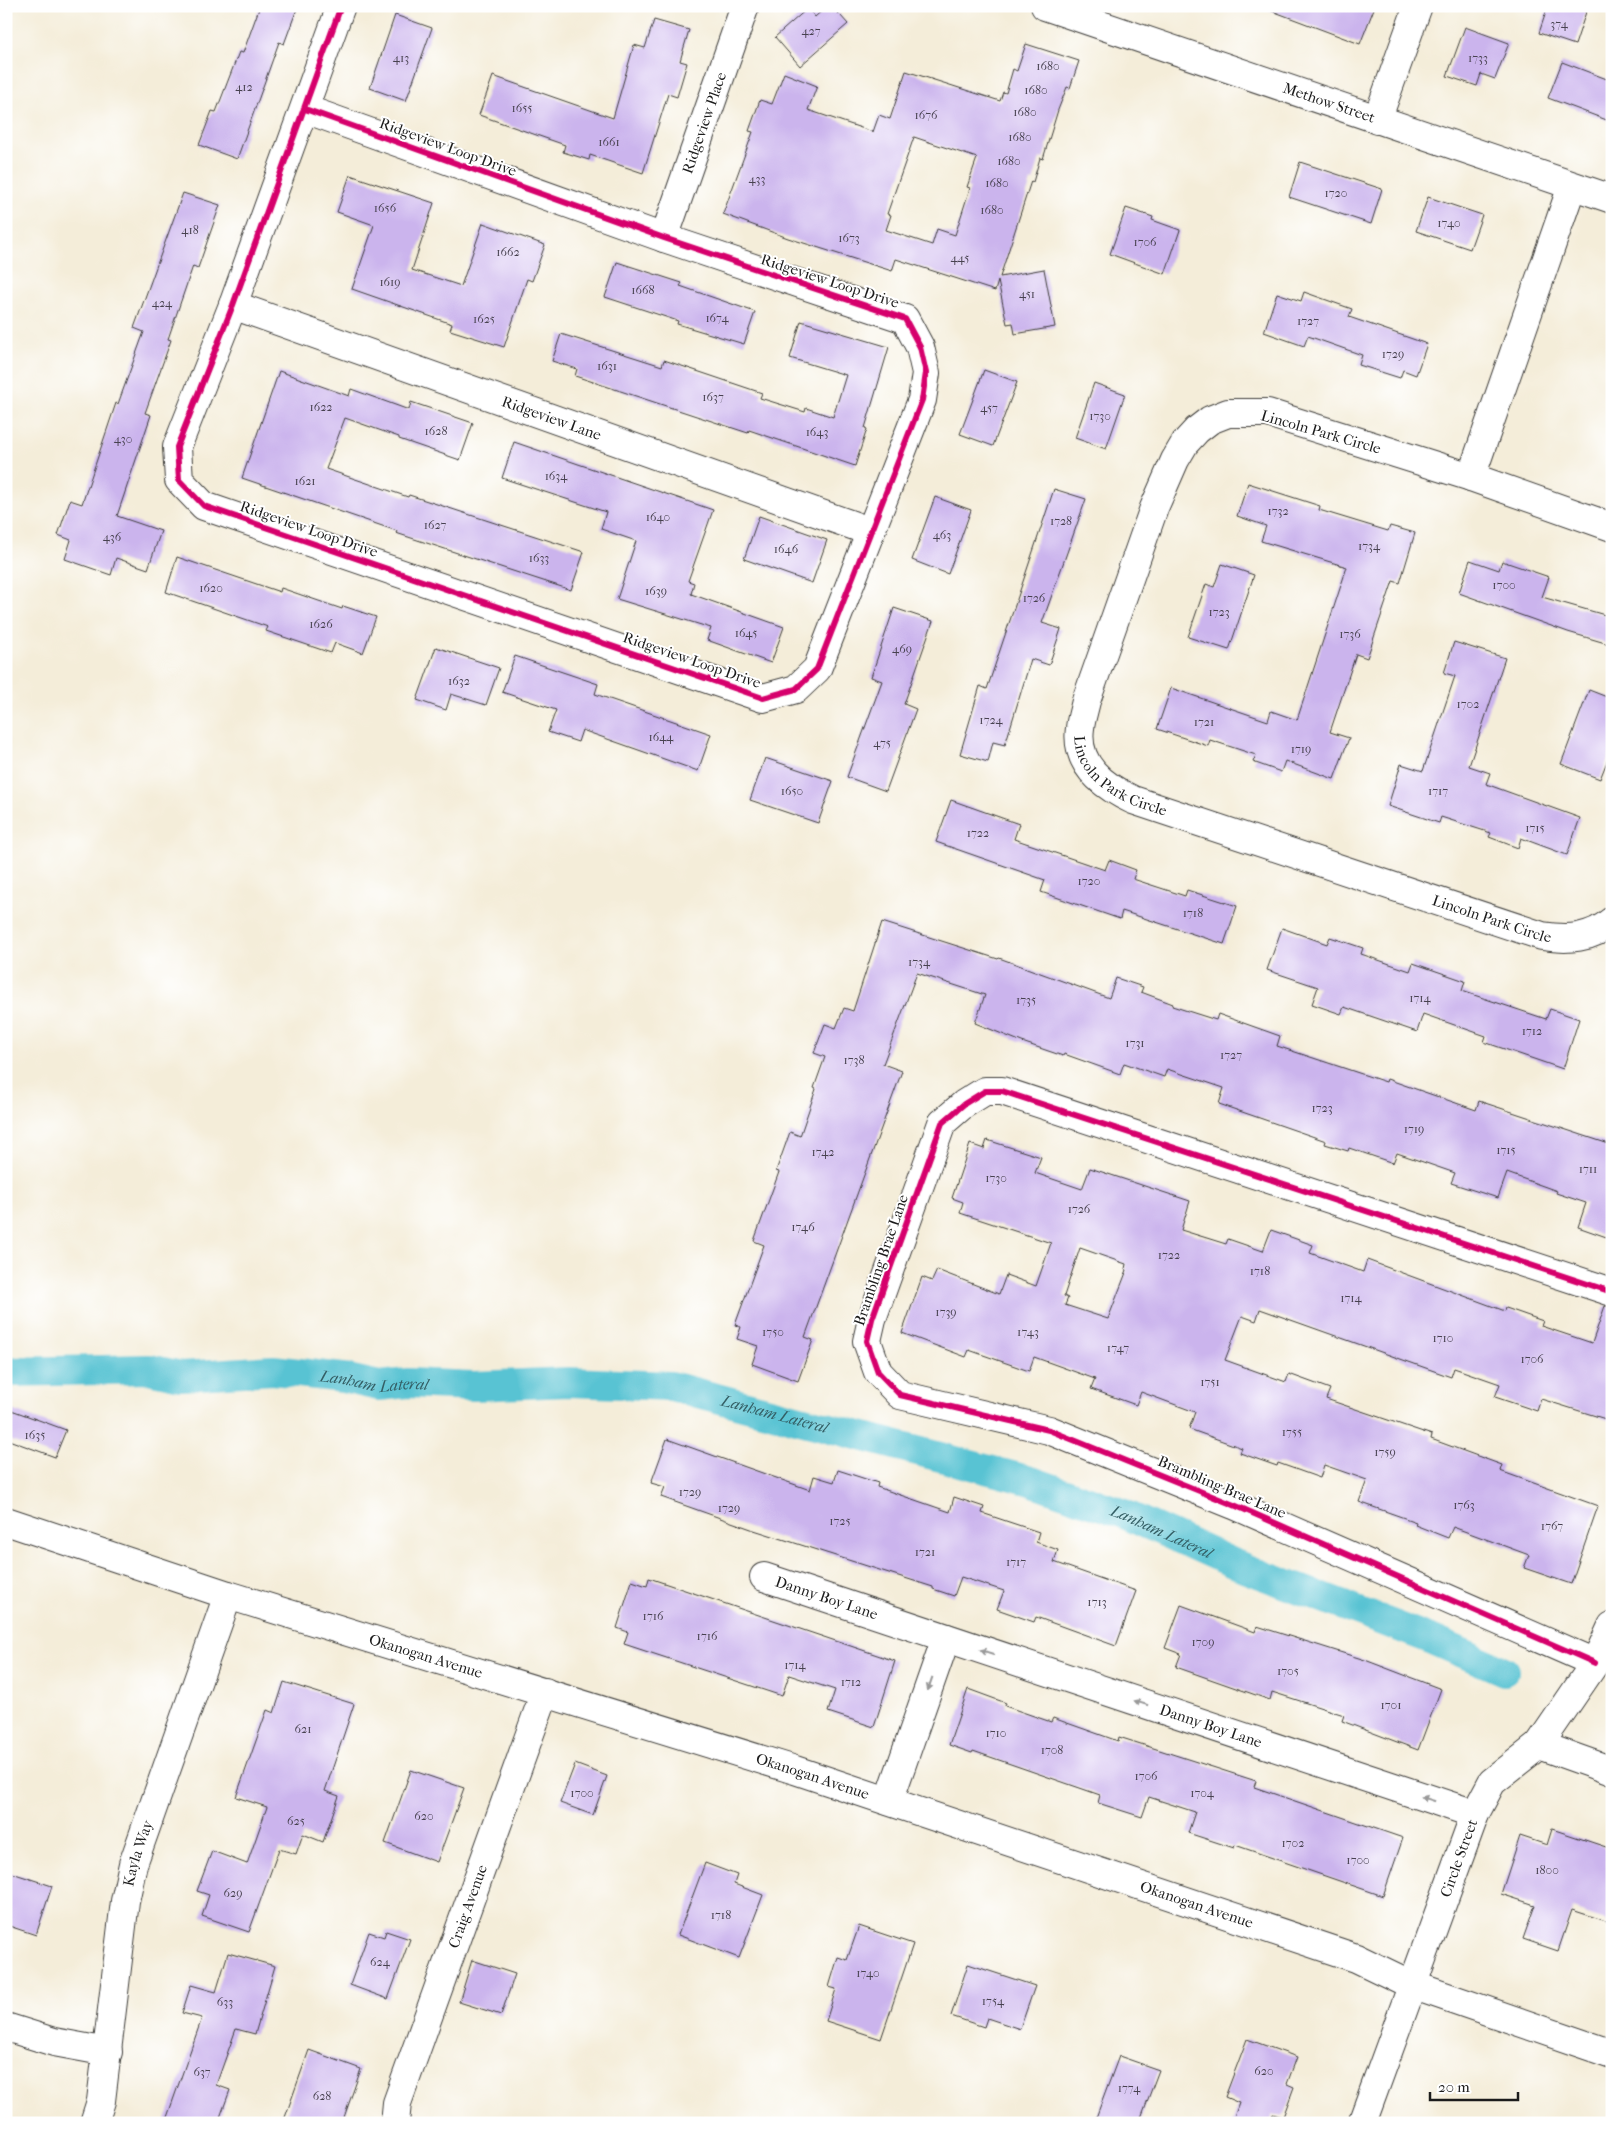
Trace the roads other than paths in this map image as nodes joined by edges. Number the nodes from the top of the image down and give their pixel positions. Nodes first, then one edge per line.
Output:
1 (341, 6) edge
2 (745, 6) edge
3 (1045, 6) edge
4 (1418, 6) edge
5 (305, 109) junction
6 (1377, 120) junction
7 (1572, 186) junction
8 (1612, 199) edge
9 (664, 238) junction
10 (233, 305) junction
11 (1471, 477) junction
12 (1612, 526) edge
13 (869, 531) junction
14 (1612, 921) edge
15 (1612, 1292) edge
16 (6, 1521) edge
17 (764, 1577) dead end
18 (228, 1595) junction
19 (1612, 1626) edge
20 (946, 1638) junction
21 (1595, 1663) junction
22 (545, 1692) junction
23 (1539, 1745) junction
24 (1612, 1771) edge
25 (890, 1801) junction
26 (1475, 1814) junction
27 (1412, 1985) junction
28 (6, 2027) edge
29 (108, 2052) junction
30 (1612, 2054) edge
31 (94, 2123) edge
32 (395, 2123) edge
33 (1362, 2123) edge

1 - 5 street, Ridgeview Loop Drive
2 - 9 street, Ridgeview Place
3 - 6 street, Methow Street
4 - 6 street
5 - 9 street, Ridgeview Loop Drive
5 - 10 street, Ridgeview Loop Drive
6 - 7 street, Methow Street
7 - 8 street, Methow Street
7 - 11 street
9 - 13 street, Ridgeview Loop Drive
10 - 13 street, Ridgeview Lane
10 - 13 street, Ridgeview Loop Drive
11 - 12 street, Lincoln Park Circle
11 - 14 street, Lincoln Park Circle
15 - 21 street, Brambling Brae Lane
16 - 18 street, Okanogan Avenue
17 - 20 street, Danny Boy Lane
18 - 22 street, Okanogan Avenue
18 - 29 street, Kayla Way
19 - 21 street, Circle Street
20 -> 25 street
26 -> 20 street, Danny Boy Lane
21 - 23 street, Circle Street
22 - 25 street, Okanogan Avenue
22 - 32 street, Craig Avenue
23 - 24 street
23 - 26 street, Circle Street
25 - 27 street, Okanogan Avenue
26 - 27 street, Circle Street
27 - 30 street, Okanogan Avenue
27 - 33 street, Circle Street
28 - 29 street
29 - 31 street, Kayla Way

